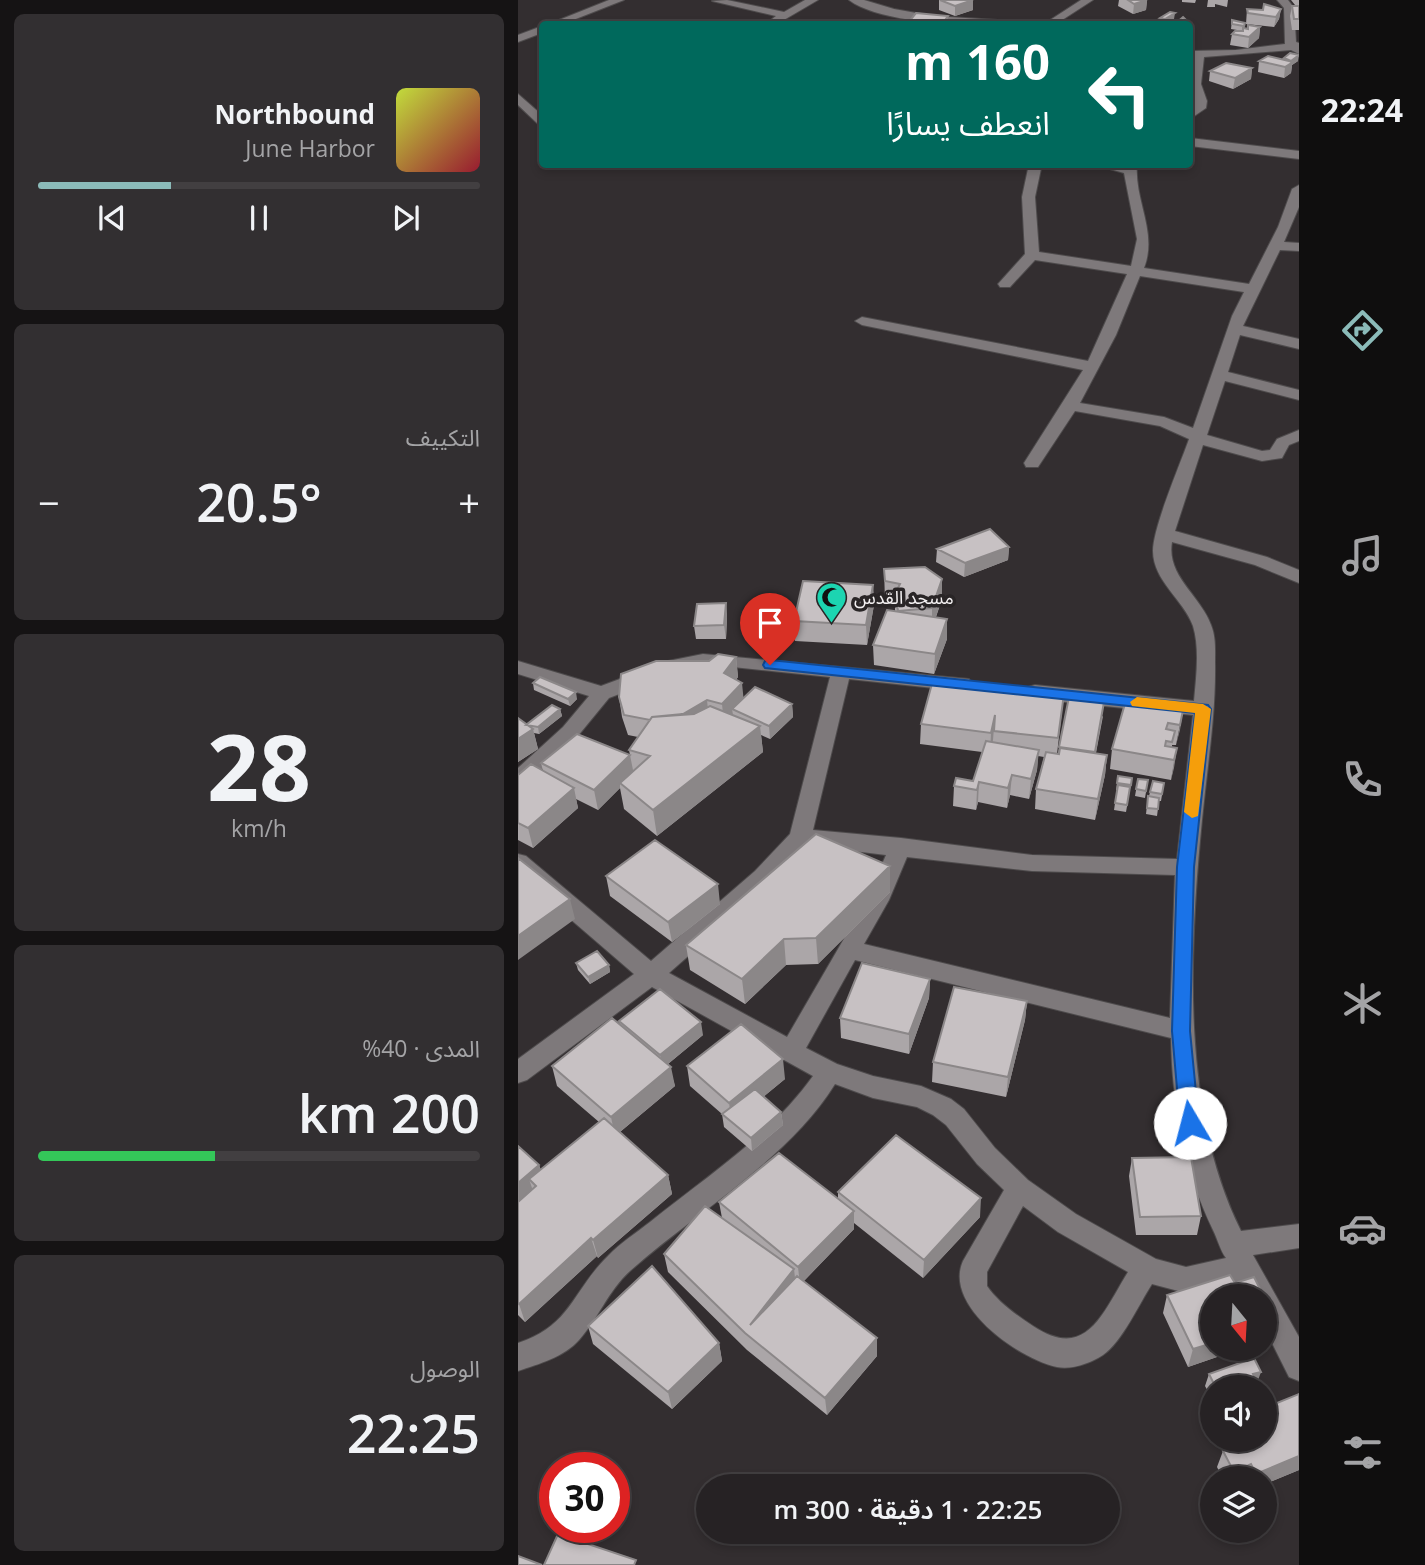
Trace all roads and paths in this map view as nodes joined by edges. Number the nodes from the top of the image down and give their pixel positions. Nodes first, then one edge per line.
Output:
1 (619, 0) edge
2 (813, 0) edge
3 (854, 0) edge
4 (1088, 0) edge
5 (1282, 0) edge
6 (717, 1) edge
7 (784, 16) junction
8 (910, 20) edge
9 (562, 21) edge
10 (776, 21) edge
11 (936, 21) edge
12 (1054, 21) edge
13 (539, 30) edge
14 (518, 39) edge
15 (1297, 48) edge
16 (1195, 54) edge
17 (522, 103) edge
18 (1193, 113) edge
19 (539, 118) edge
20 (1193, 142) edge
21 (1299, 155) edge
22 (1034, 168) edge
23 (1130, 168) edge
24 (1299, 189) edge
25 (1276, 245) junction
26 (1299, 247) edge
27 (1031, 255) junction
28 (1135, 271) junction
29 (1006, 284) dead end
30 (1255, 289) junction
31 (862, 321) dead end
32 (1236, 329) junction
33 (1299, 344) edge
34 (1092, 367) junction
35 (1218, 374) junction
36 (1299, 395) edge
37 (1072, 405) junction
38 (1299, 435) edge
39 (1197, 439) junction
40 (1032, 463) dead end
41 (1164, 534) junction
42 (1299, 577) edge
43 (518, 667) edge
44 (842, 672) junction
45 (981, 686) edge
46 (1022, 690) edge
47 (602, 693) junction
48 (1203, 709) junction
49 (518, 780) edge
50 (800, 836) junction
51 (901, 846) junction
52 (518, 862) edge
53 (1186, 867) junction
54 (851, 950) junction
55 (651, 975) junction
56 (1181, 1031) junction
57 (791, 1052) junction
58 (829, 1072) junction
59 (518, 1073) edge
60 (1019, 1188) junction
61 (1299, 1236) edge
62 (1238, 1256) junction
63 (1146, 1268) junction
64 (1255, 1284) edge
65 (1278, 1326) edge
66 (518, 1357) edge
67 (1299, 1367) edge

1 - 9 street
2 - 7 street
3 - 8 street
4 - 12 street
5 - 15 street
6 - 7 street
7 - 10 street
8 - 11 street
13 - 14 street
15 - 16 street
16 - 18 street
17 - 19 street
20 - 21 street
22 - 27 street
23 - 28 street
24 - 25 street
25 - 26 street
25 - 30 street
27 - 28 street
27 - 29 street
28 - 30 street
28 - 34 street
30 - 32 street
31 - 34 street
32 - 33 street
32 - 35 street
34 - 37 street
35 - 36 street
35 - 39 street
37 - 39 street
37 - 40 street
38 - 39 street
39 - 41 street
41 - 42 street
41 - 48 street
43 - 47 street
44 - 45 street
44 - 47 street
44 - 50 street
46 - 48 street
47 - 49 street
48 - 53 street
50 - 51 street
50 - 55 street
51 - 53 street
51 - 54 street
52 - 55 street
53 - 56 street
54 - 56 street
54 - 57 street
55 - 57 street
55 - 59 street
56 - 62 street
57 - 58 street
58 - 60 street
58 - 66 street
60 - 63 street
60 - 63 street
61 - 62 street
62 - 63 street
62 - 64 street
65 - 67 street

